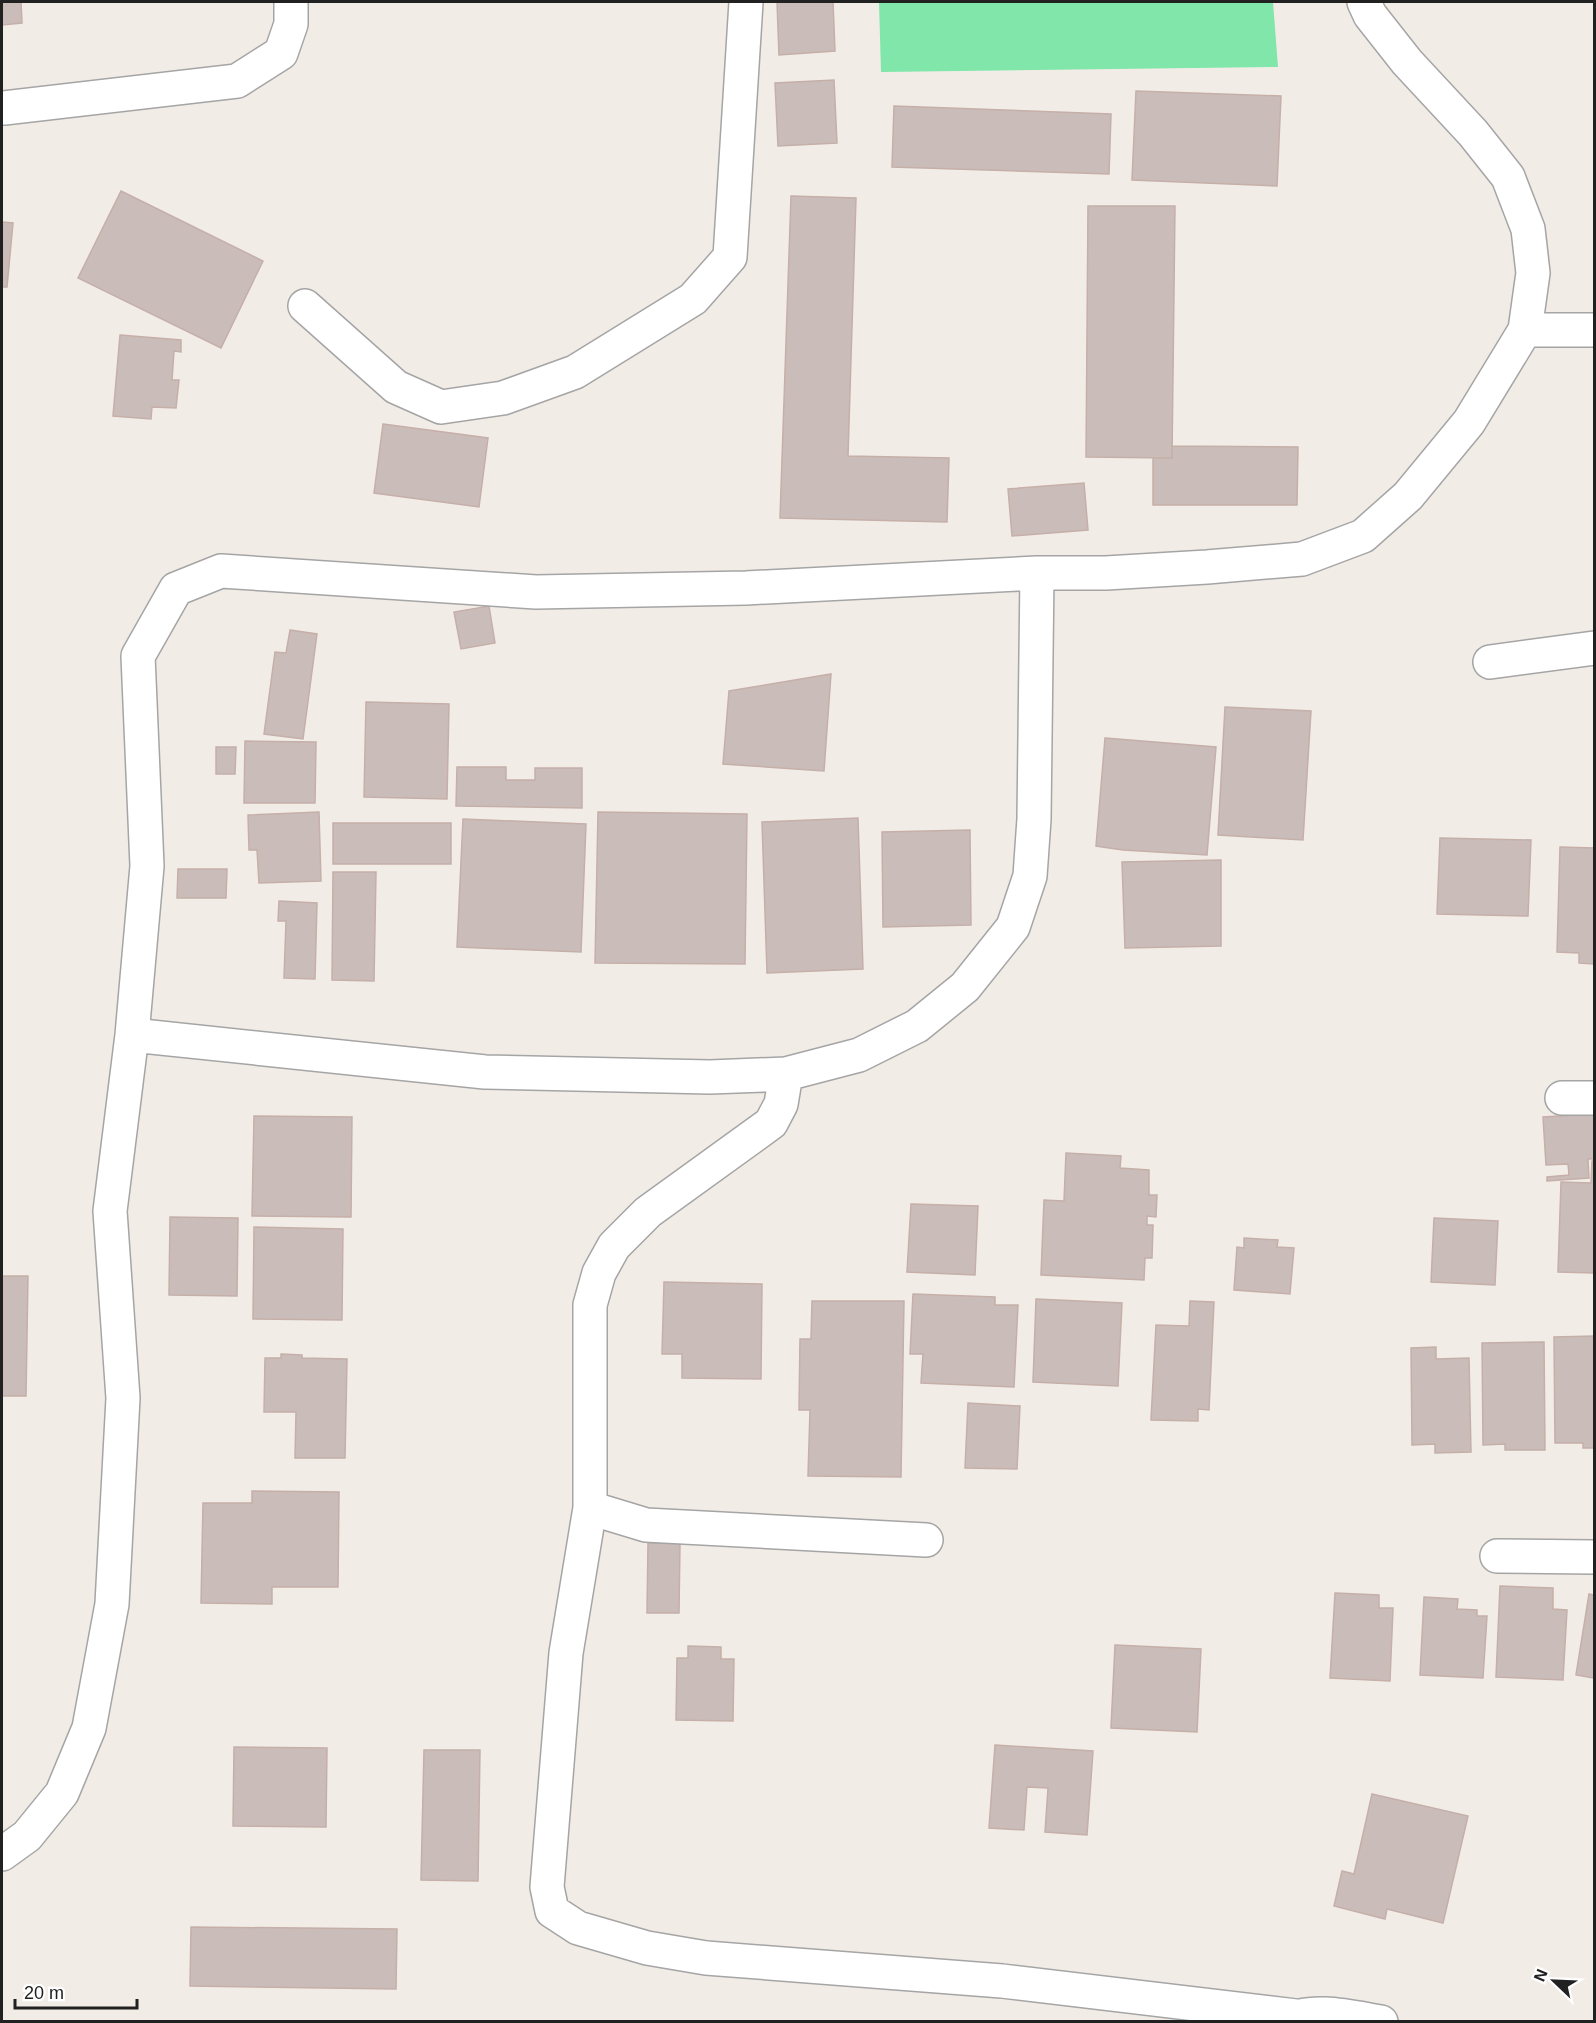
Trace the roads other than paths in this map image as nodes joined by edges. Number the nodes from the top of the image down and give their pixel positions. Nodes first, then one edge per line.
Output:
1 (291, 2) edge
2 (746, 2) edge
3 (1364, 2) edge
4 (4, 108) dead end
5 (305, 306) dead end
6 (1525, 330) junction
7 (1594, 330) edge
8 (1037, 573) junction
9 (1594, 648) edge
10 (1490, 662) dead end
11 (132, 1035) junction
12 (786, 1074) junction
13 (1562, 1098) dead end
14 (1594, 1098) edge
15 (590, 1508) junction
16 (926, 1540) dead end
17 (1497, 1557) dead end
18 (1594, 1557) edge
19 (2, 1854) edge
20 (1292, 2019) edge
21 (1382, 2022) edge

1 - 4 street
2 - 5 street
3 - 6 street
6 - 7 street
6 - 8 street
8 - 11 street
8 - 12 street
9 - 10 street
11 - 12 street
11 - 19 street
12 - 15 street
13 - 14 street
15 - 16 street
15 - 20 street
17 - 18 street
20 - 21 street

